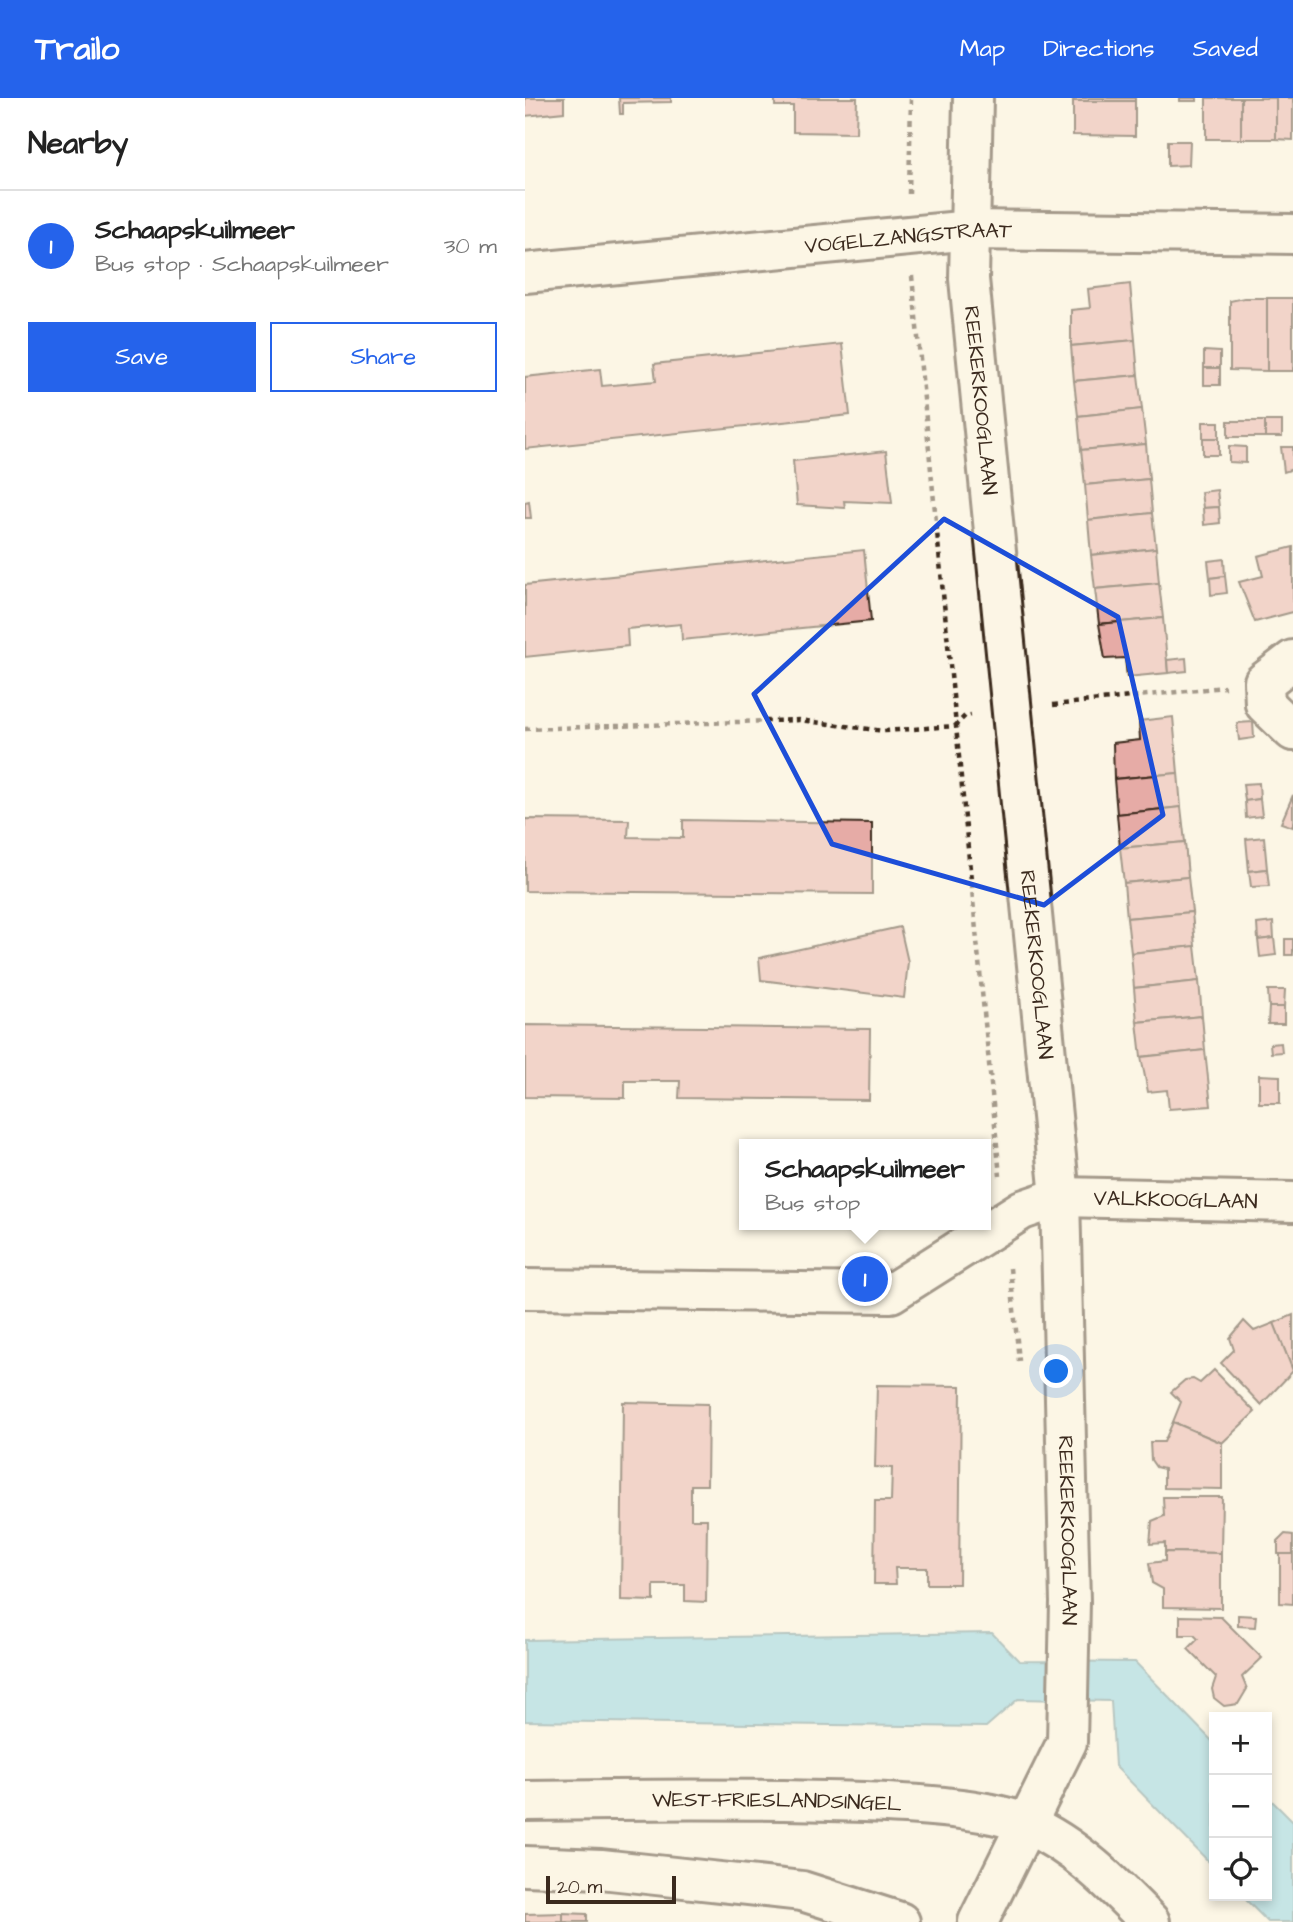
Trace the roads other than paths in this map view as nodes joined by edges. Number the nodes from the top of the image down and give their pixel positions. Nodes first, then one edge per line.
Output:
1 (973, 98) edge
2 (971, 230) junction
3 (1293, 233) edge
4 (525, 273) edge
5 (1279, 671) edge
6 (1293, 731) edge
7 (1060, 1197) junction
8 (1293, 1202) edge
9 (991, 1230) edge
10 (991, 1230) edge
11 (525, 1289) edge
12 (525, 1801) edge
13 (1025, 1823) junction
14 (525, 1866) edge
15 (900, 1922) edge
16 (978, 1922) edge
17 (1150, 1922) edge

1 - 2 street, REEKERKOOGLAAN
2 - 3 street, VOGELZANGSTRAAT
2 - 4 street, VOGELZANGSTRAAT
2 - 7 street, REEKERKOOGLAAN
5 - 6 street
7 - 8 street, VALKKOOGLAAN
7 - 9 street
7 - 13 street, REEKERKOOGLAAN
10 - 11 street
12 - 13 street, WEST-FRIESLANDSINGEL
13 - 16 street
13 - 17 street, WEST-FRIESLANDSINGEL
14 - 15 street

